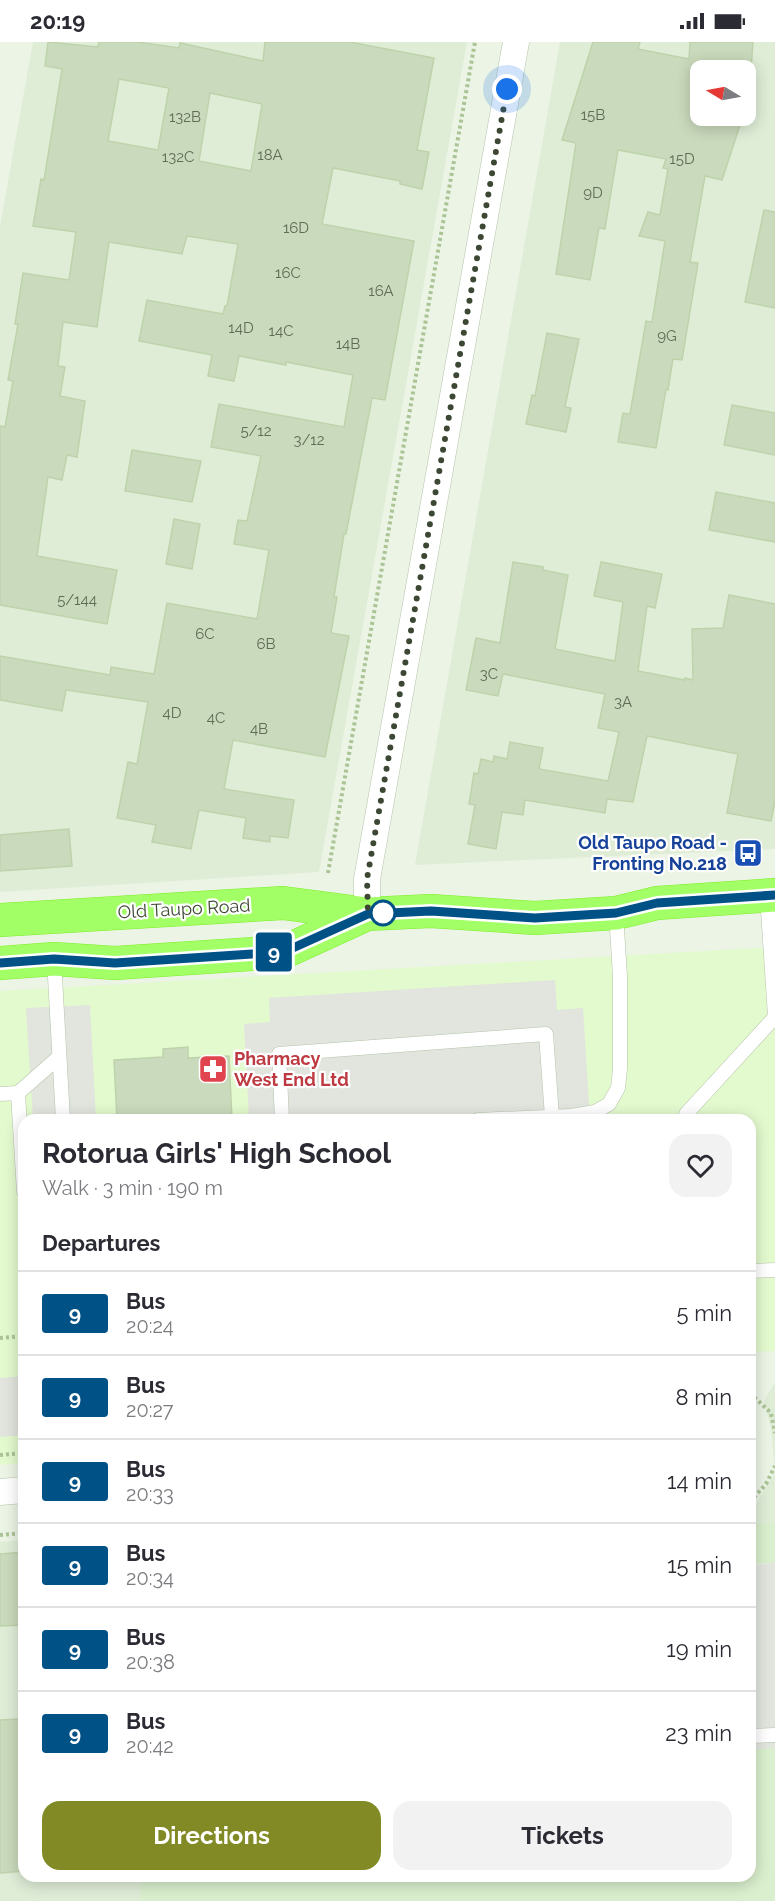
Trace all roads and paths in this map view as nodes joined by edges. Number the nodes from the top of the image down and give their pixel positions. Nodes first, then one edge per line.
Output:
1 (475, 42) edge
2 (516, 42) edge
3 (328, 873) dead end
4 (771, 895) edge
5 (616, 913) junction
6 (368, 914) junction
7 (0, 920) edge
8 (54, 959) junction
9 (0, 963) edge
10 (775, 1016) edge
11 (59, 1056) junction
12 (18, 1093) junction
13 (0, 1094) edge
14 (19, 1114) edge
15 (63, 1114) edge
16 (282, 1114) edge
17 (552, 1114) edge
18 (578, 1114) edge
19 (686, 1114) edge
20 (775, 1270) edge
21 (756, 1271) edge
22 (18, 1336) edge
23 (0, 1338) edge
24 (756, 1399) edge
25 (775, 1433) edge
26 (18, 1454) edge
27 (0, 1455) edge
28 (775, 1466) edge
29 (18, 1490) edge
30 (0, 1492) edge
31 (756, 1495) edge
32 (18, 1534) edge
33 (0, 1535) edge
34 (775, 1735) edge
35 (756, 1736) edge

1 - 3 path
2 - 6 street
4 - 5 highway, Old Taupo Road
4 - 10 lane
5 - 6 highway, Old Taupo Road
5 - 18 lane
6 - 7 highway, Old Taupo Road
6 - 8 highway, Old Taupo Road
8 - 9 highway, Old Taupo Road
8 - 11 lane
10 - 19 lane
11 - 12 lane
11 - 15 lane
12 - 13 lane
12 - 14 lane
16 - 17 lane
20 - 21 lane
22 - 23 path
24 - 25 path
26 - 27 path
28 - 31 path
29 - 30 street
32 - 33 path
34 - 35 lane

